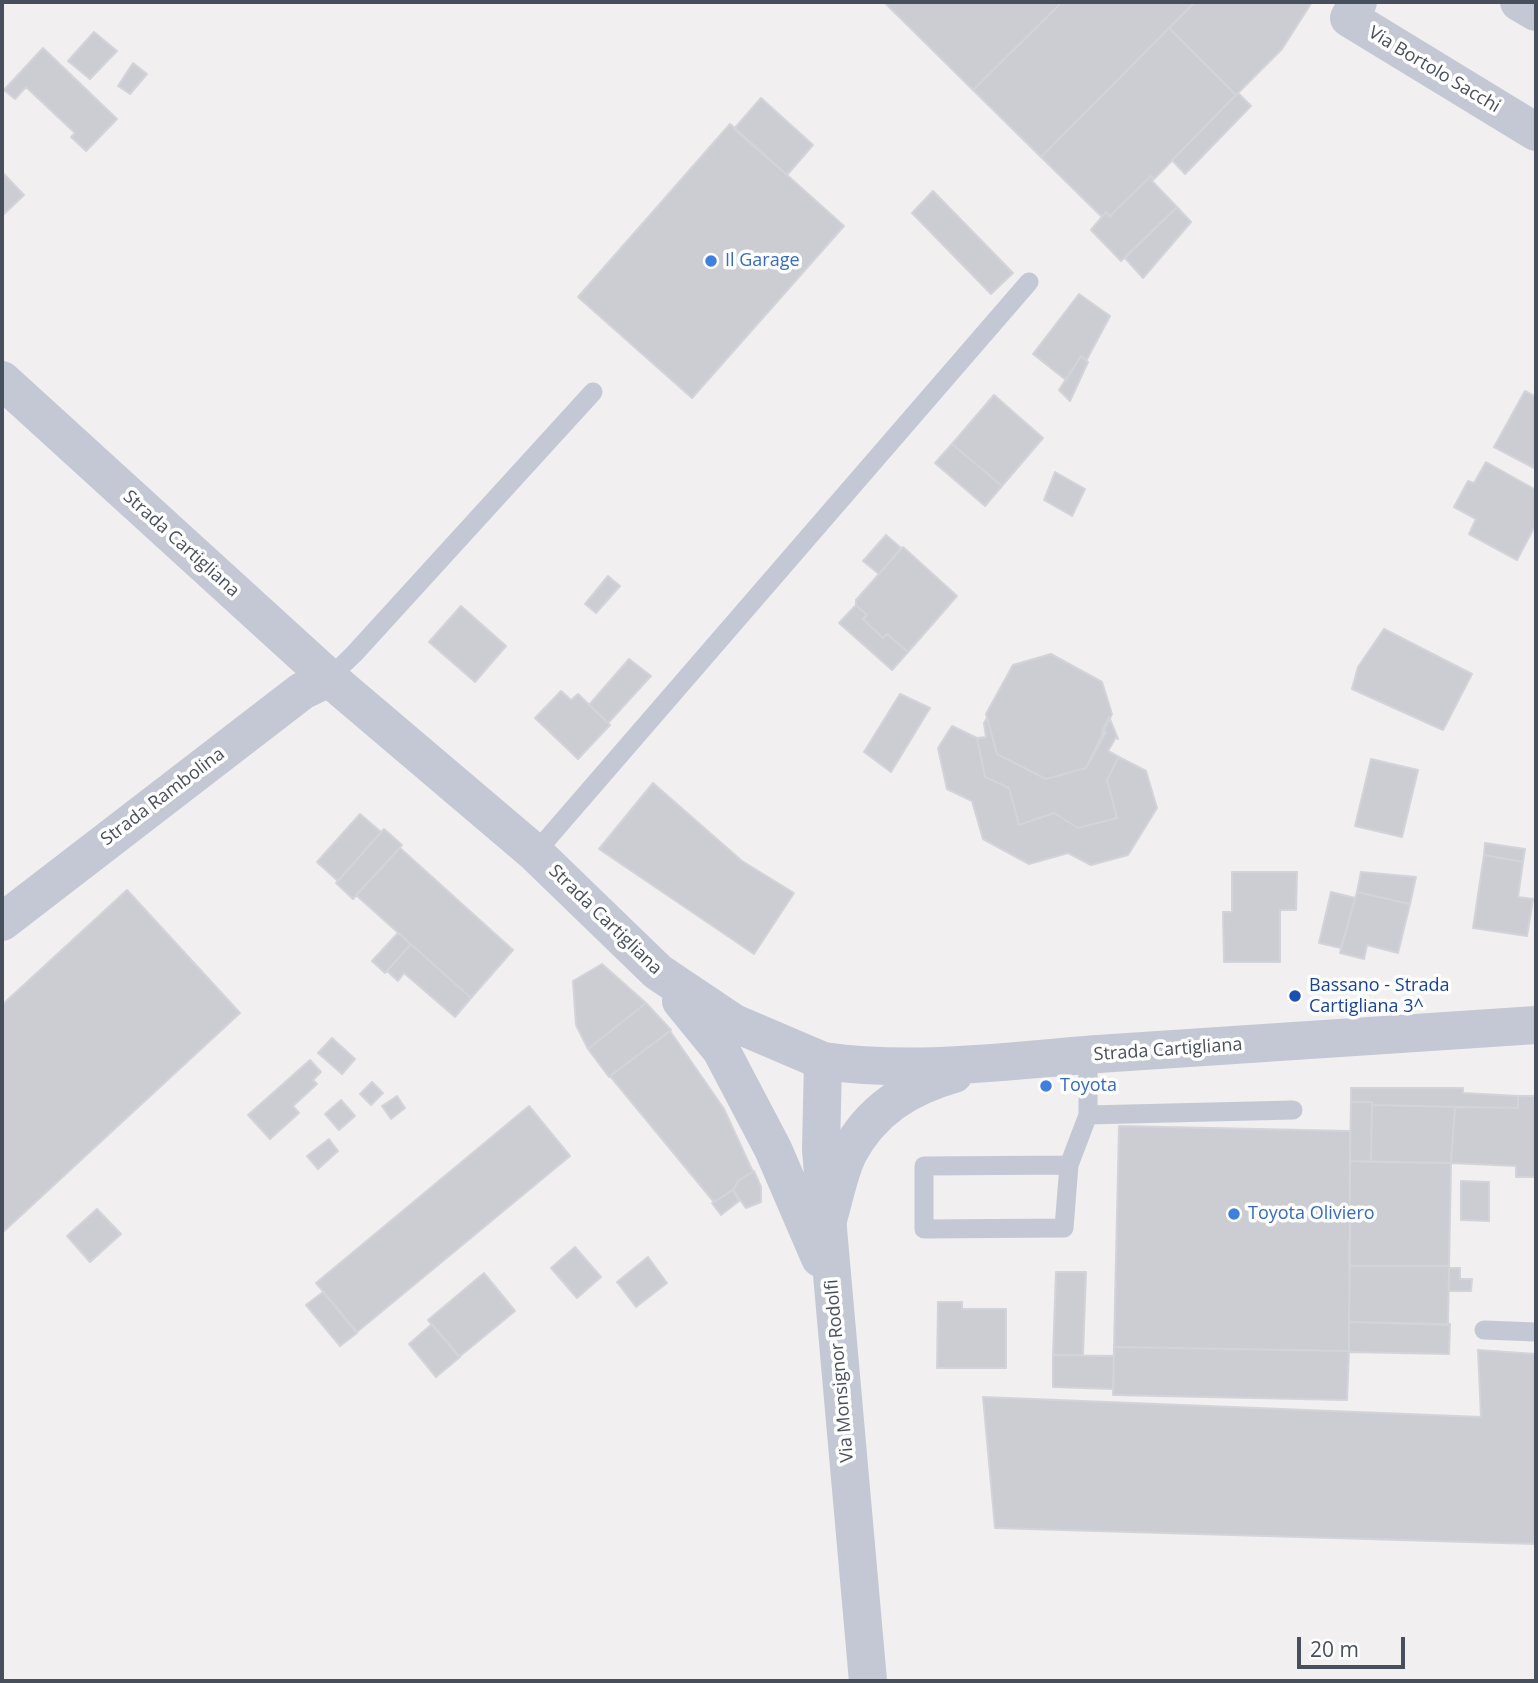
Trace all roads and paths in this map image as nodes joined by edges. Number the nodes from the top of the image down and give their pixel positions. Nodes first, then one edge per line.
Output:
1 (1358, 2) edge
2 (1519, 2) edge
3 (1536, 12) edge
4 (1536, 132) edge
5 (1029, 282) dead end
6 (2, 380) edge
7 (593, 392) dead end
8 (329, 678) junction
9 (535, 852) junction
10 (2, 922) edge
11 (658, 972) junction
12 (1536, 1025) edge
13 (1088, 1055) junction
14 (823, 1061) junction
15 (983, 1065) junction
16 (1293, 1110) dead end
17 (1088, 1115) junction
18 (1069, 1165) junction
19 (827, 1223) junction
20 (832, 1286) junction
21 (1484, 1330) dead end
22 (1536, 1332) edge
23 (867, 1681) edge

1 - 4 street, Via Bortolo Sacchi
2 - 3 street
5 - 9 lane
6 - 8 street, Strada Cartigliana
7 - 8 lane
8 - 9 street, Strada Cartigliana
8 - 10 street, Strada Rambolina
9 - 11 street, Strada Cartigliana
11 - 14 street, Strada Cartigliana
11 - 20 street
12 - 13 street, Strada Cartigliana
13 - 15 street, Strada Cartigliana
13 - 17 lane
14 - 15 street, Strada Cartigliana
14 - 19 street, Via Monsignor Rodolfi
15 - 19 street
16 - 17 lane
17 - 18 lane
18 - 18 lane
19 - 20 street, Via Monsignor Rodolfi
20 - 23 street, Via Monsignor Rodolfi
21 - 22 lane

